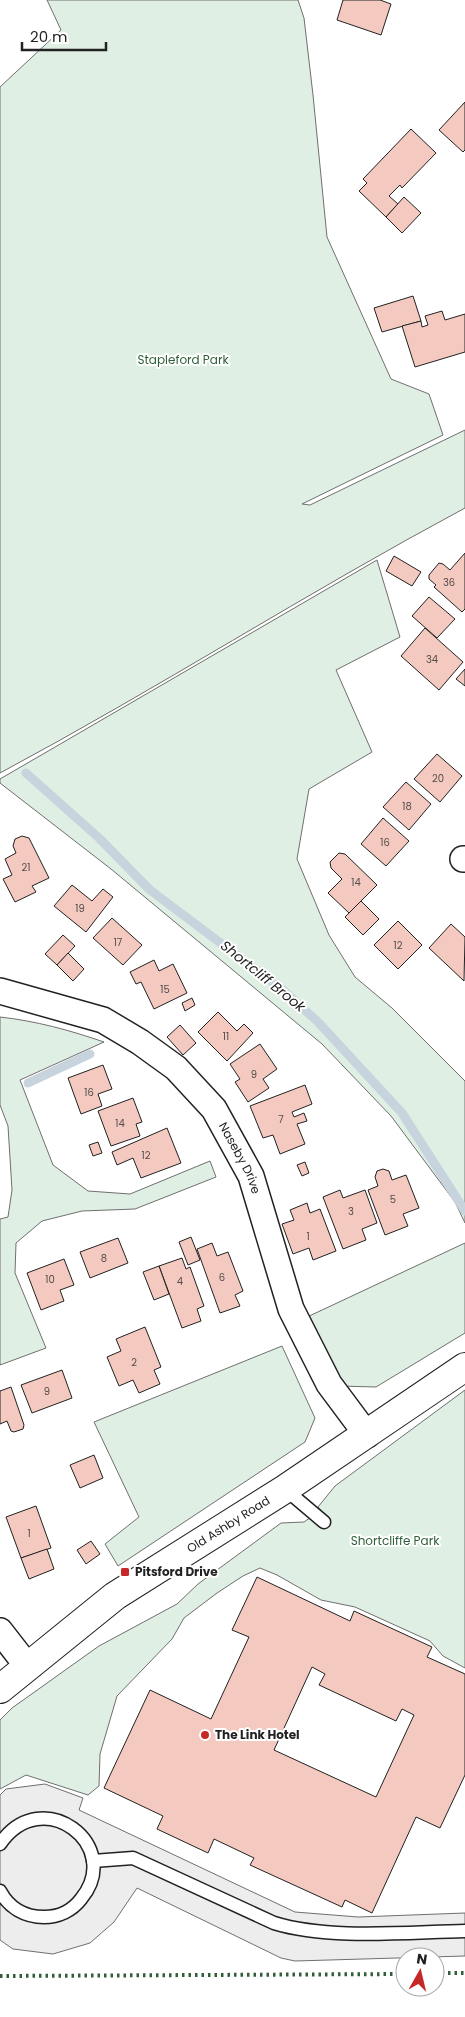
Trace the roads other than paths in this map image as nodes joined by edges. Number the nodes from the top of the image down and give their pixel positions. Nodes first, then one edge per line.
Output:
1 (0, 991) edge
2 (465, 1367) edge
3 (367, 1435) junction
4 (285, 1489) junction
5 (324, 1522) dead end
6 (0, 1631) edge
7 (28, 1667) junction
8 (0, 1689) edge
9 (0, 1844) edge
10 (93, 1861) junction
11 (0, 1891) edge
12 (465, 1931) edge

1 - 3 street, Naseby Drive
2 - 3 street, Old Ashby Road
3 - 4 street, Old Ashby Road
4 - 5 lane
4 - 7 street, Old Ashby Road
6 - 7 street
7 - 8 street, Old Ashby Road
9 - 10 lane
10 - 11 lane
10 - 12 lane

